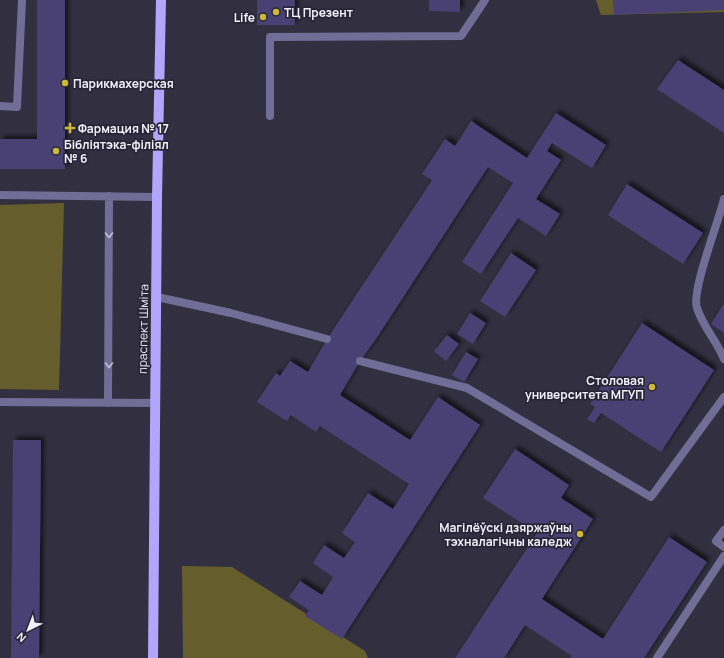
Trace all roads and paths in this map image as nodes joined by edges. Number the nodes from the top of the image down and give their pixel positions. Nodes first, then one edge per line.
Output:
1 (22, 0) edge
2 (160, 0) edge
3 (485, 0) edge
4 (0, 106) edge
5 (270, 116) dead end
6 (0, 195) edge
7 (109, 196) junction
8 (157, 197) junction
9 (724, 199) edge
10 (157, 297) junction
11 (327, 339) dead end
12 (724, 359) edge
13 (360, 360) dead end
14 (724, 397) edge
15 (0, 402) edge
16 (108, 403) junction
17 (155, 403) junction
18 (724, 530) edge
19 (724, 547) edge
20 (724, 556) edge
21 (153, 658) edge
22 (657, 658) edge

1 - 4 lane
2 - 8 main road, праспект Шміта
3 - 5 lane
6 - 7 lane
7 - 8 lane
7 -> 16 lane
8 - 10 main road, праспект Шміта
9 - 12 lane
10 - 11 lane
10 - 17 main road, праспект Шміта
13 - 14 lane
15 - 16 lane
16 - 17 lane
17 - 21 main road, праспект Шміта
18 - 19 lane
20 - 22 lane

